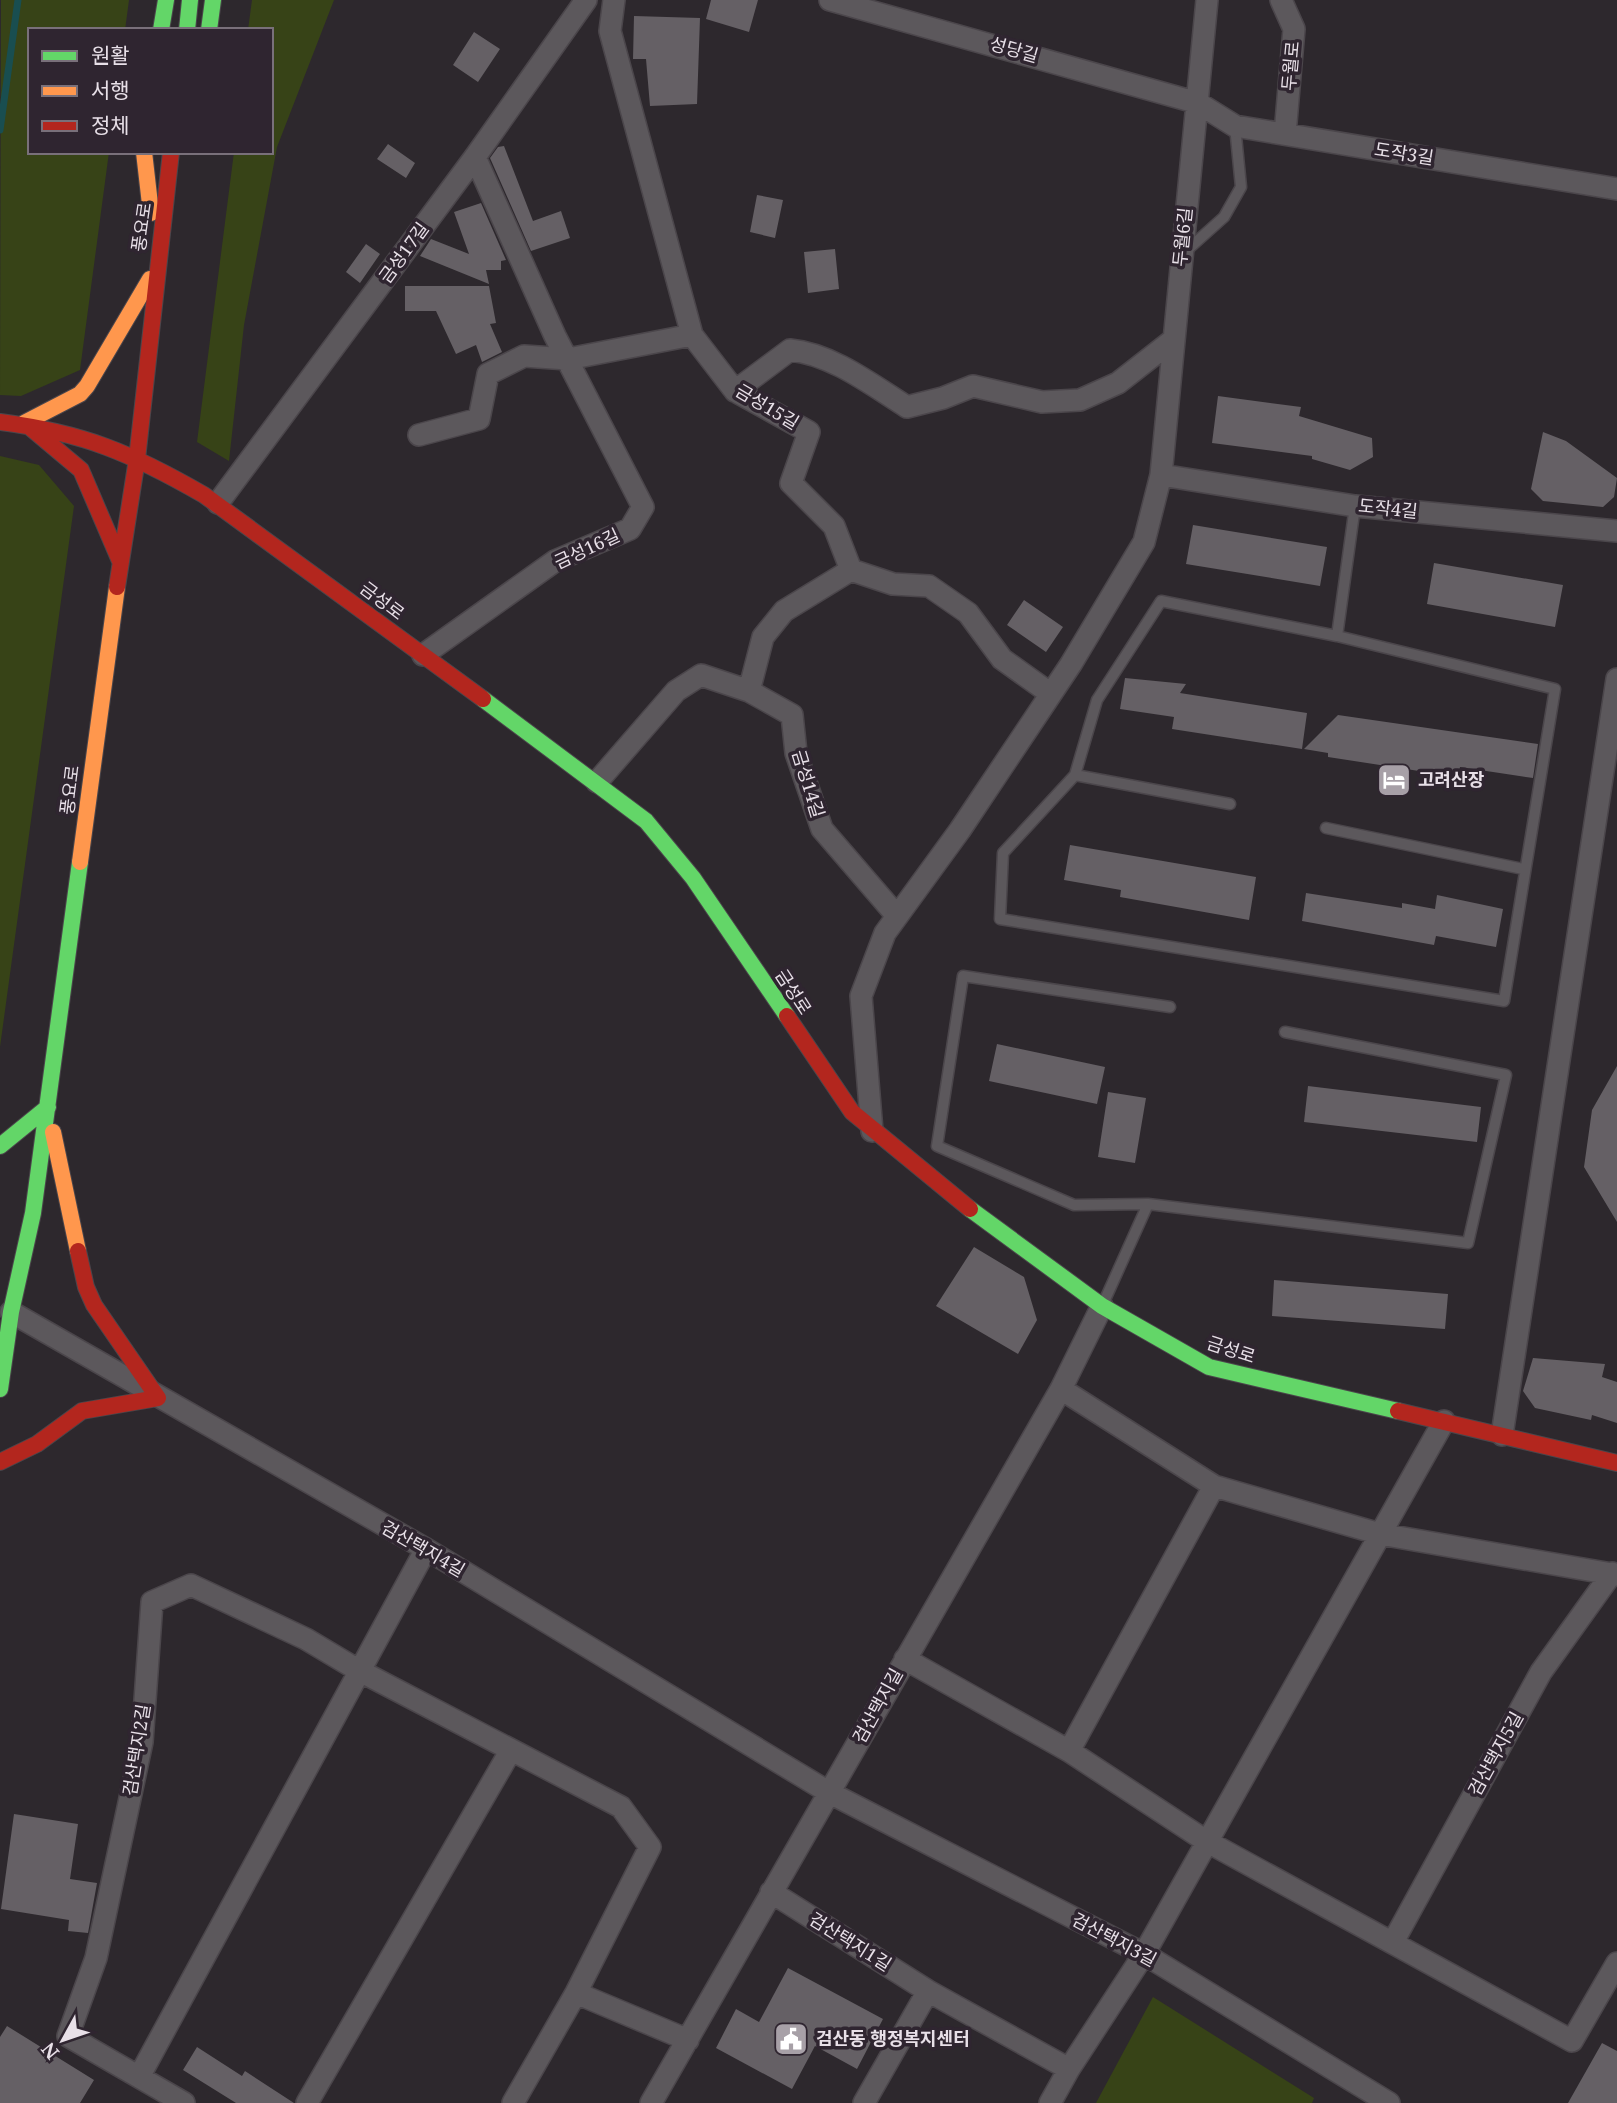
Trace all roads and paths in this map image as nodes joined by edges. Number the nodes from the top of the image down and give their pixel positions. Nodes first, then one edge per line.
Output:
1 (166, 0) edge
2 (190, 0) edge
3 (213, 0) edge
4 (586, 0) edge
5 (614, 0) edge
6 (830, 0) edge
7 (1207, 0) edge
8 (1281, 0) edge
9 (890, 7) edge
10 (161, 28) edge
11 (187, 28) edge
12 (209, 28) edge
13 (1198, 103) junction
14 (1236, 126) junction
15 (1285, 135) junction
16 (144, 154) edge
17 (171, 154) edge
18 (475, 156) junction
19 (184, 176) dead end
20 (1617, 189) edge
21 (1181, 256) junction
22 (156, 264) junction
23 (692, 335) junction
24 (1173, 340) junction
25 (568, 359) junction
26 (735, 391) junction
27 (0, 422) edge
28 (24, 423) junction
29 (419, 435) dead end
30 (137, 459) junction
31 (1161, 475) junction
32 (218, 503) junction
33 (1355, 506) junction
34 (1617, 531) edge
35 (120, 561) junction
36 (851, 570) junction
37 (1337, 636) junction
38 (423, 655) junction
39 (1617, 679) edge
40 (749, 691) junction
41 (1051, 694) junction
42 (1075, 775) junction
43 (597, 782) junction
44 (1230, 804) dead end
45 (1326, 828) dead end
46 (1523, 869) junction
47 (897, 916) junction
48 (1170, 1007) dead end
49 (1285, 1032) dead end
50 (48, 1107) junction
51 (872, 1131) junction
52 (0, 1146) edge
53 (1148, 1204) junction
54 (1101, 1306) junction
55 (6, 1309) edge
56 (0, 1389) edge
57 (1061, 1389) junction
58 (159, 1398) junction
59 (1444, 1422) junction
60 (1502, 1435) junction
61 (0, 1462) edge
62 (1617, 1463) edge
63 (1214, 1486) junction
64 (1380, 1534) junction
65 (426, 1549) junction
66 (1614, 1574) edge
67 (905, 1659) junction
68 (358, 1670) junction
69 (511, 1750) junction
70 (1069, 1751) junction
71 (830, 1793) junction
72 (1206, 1841) junction
73 (771, 1892) junction
74 (1393, 1942) junction
75 (1144, 1954) junction
76 (1617, 1963) edge
77 (928, 1991) junction
78 (576, 1993) junction
79 (688, 2040) junction
80 (1069, 2069) junction
81 (139, 2077) junction
82 (184, 2103) edge
83 (307, 2103) edge
84 (513, 2103) edge
85 (651, 2103) edge
86 (864, 2103) edge
87 (1050, 2103) edge
88 (1389, 2103) edge

1 - 10 main road
2 - 11 main road
3 - 12 main road
4 - 18 street, 금성17길
5 - 23 street, 금성15길
6 - 9 street, 성당길
7 - 13 street, 두월6길
8 - 15 street, 두월로
9 - 13 street, 성당길
13 - 14 street, 도작3길
13 - 21 street, 두월6길
14 - 15 street, 도작3길
14 - 21 lane
15 - 20 street, 도작3길
16 - 22 main road
17 - 22 main road, 풍요로
18 - 25 street, 금성16길
18 - 32 street, 금성17길
19 - 22 main road
21 - 24 street, 두월6길
22 - 28 main road
22 - 30 main road, 풍요로
23 - 25 street
23 - 26 street, 금성15길
24 - 26 street
24 - 31 street, 두월6길
25 - 29 street
25 - 38 street, 금성16길
26 - 36 street, 금성15길
27 - 28 main road, 금성로
28 - 30 main road, 금성로
28 - 35 main road
30 - 32 main road, 금성로
30 - 35 main road, 풍요로
31 - 33 street, 도작4길
31 - 41 street
32 - 38 main road, 금성로
33 - 34 street, 도작4길
33 - 37 lane
35 - 50 main road, 풍요로
36 - 40 street
36 - 41 street
37 - 42 lane
37 - 46 lane
38 - 43 main road, 금성로
39 - 60 street
40 - 43 street
40 - 47 street, 금성14길
41 - 47 street
42 - 44 lane
42 - 46 lane
43 - 51 main road, 금성로
45 - 46 lane
47 - 51 street
48 - 53 lane
49 - 53 lane
50 - 52 main road
50 - 55 main road, 풍요로
50 - 58 main road
51 - 54 main road, 금성로
53 - 54 lane
54 - 57 street, 검산택지길
54 - 59 main road, 금성로
55 - 56 main road, 풍요로
55 - 58 street, 검산택지4길
57 - 63 street, 검산택지5길
57 - 67 street, 검산택지길
58 - 61 main road
58 - 65 street, 검산택지4길
59 - 60 main road, 금성로
59 - 64 street
60 - 62 main road, 금성로
63 - 64 street, 검산택지5길
63 - 70 street
64 - 66 street, 검산택지5길
64 - 72 street
65 - 68 street
65 - 71 street, 검산택지4길
66 - 74 street, 검산택지5길
67 - 70 street
67 - 71 street, 검산택지길
68 - 69 street, 검산택지2길
68 - 81 street
68 - 81 street, 검산택지2길
69 - 78 street, 검산택지2길
69 - 83 street
70 - 72 street
71 - 73 street, 검산택지길
71 - 75 street, 검산택지3길
72 - 74 street
72 - 75 street
73 - 77 street, 검산택지1길
73 - 79 street, 검산택지길
74 - 76 street
75 - 80 street
75 - 88 street, 검산택지3길
77 - 80 street, 검산택지1길
77 - 86 street
78 - 79 street
78 - 84 street, 검산택지2길
79 - 85 street, 검산택지길
80 - 87 street
81 - 82 street, 검산택지2길

